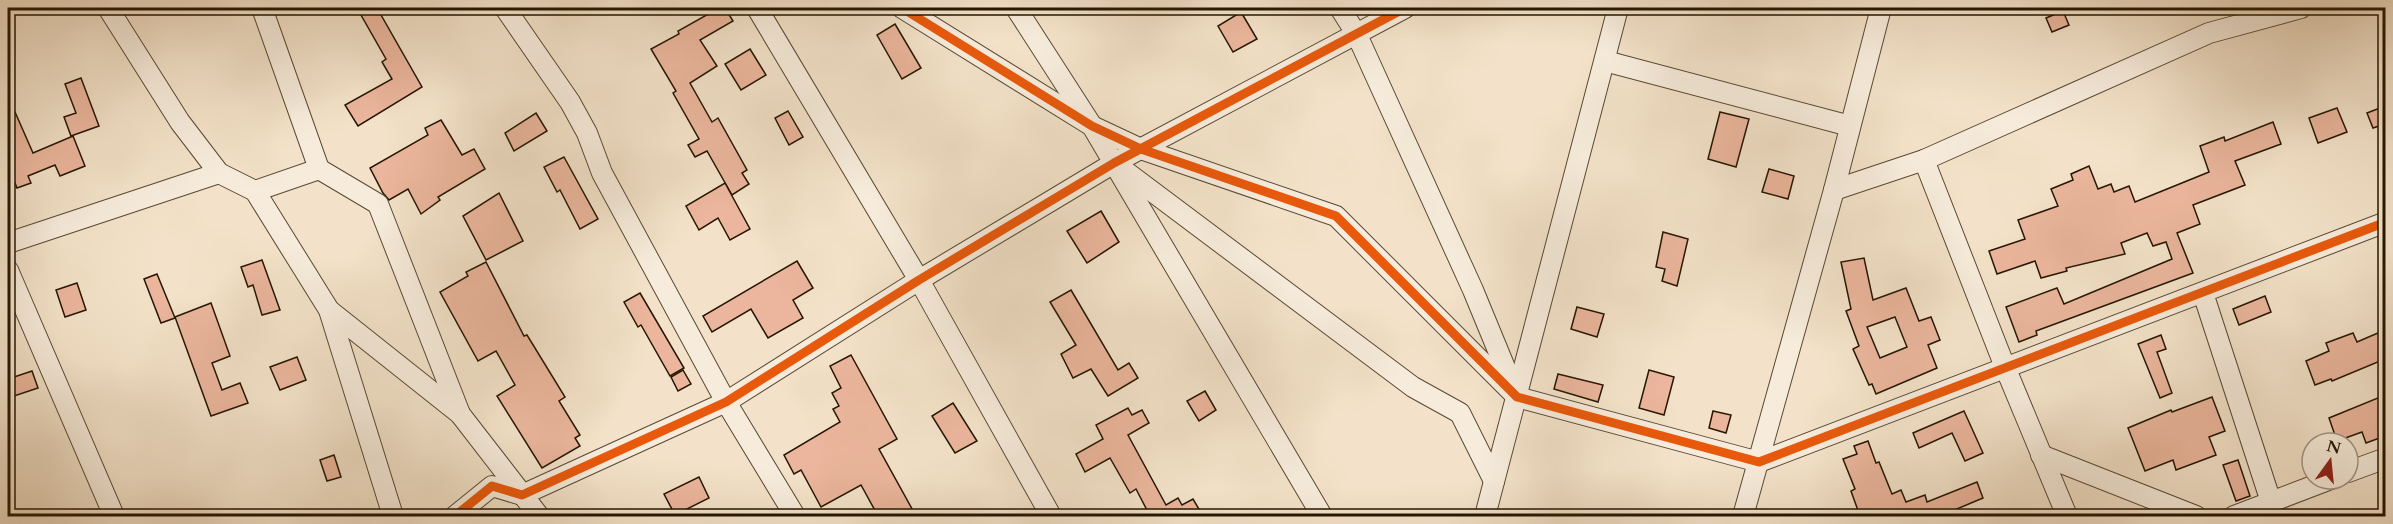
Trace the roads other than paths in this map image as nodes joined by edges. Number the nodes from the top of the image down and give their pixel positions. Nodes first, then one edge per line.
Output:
1 (108, 8) edge
2 (262, 8) edge
3 (505, 8) edge
4 (757, 8) edge
5 (902, 8) edge
6 (1016, 8) edge
7 (1340, 8) edge
8 (1405, 8) edge
9 (1618, 8) edge
10 (1881, 8) edge
11 (2301, 8) edge
12 (1357, 35) junction
13 (1605, 61) junction
14 (1092, 126) junction
15 (1850, 126) junction
16 (1141, 149) junction
17 (1924, 160) junction
18 (1114, 163) junction
19 (319, 169) junction
20 (219, 173) junction
21 (1834, 189) junction
22 (255, 190) junction
23 (2385, 222) edge
24 (8, 243) edge
25 (8, 270) edge
26 (919, 280) junction
27 (2203, 293) junction
28 (329, 310) junction
29 (2005, 367) junction
30 (1517, 397) junction
31 (726, 402) junction
32 (460, 414) junction
33 (2041, 455) junction
34 (2385, 458) edge
35 (1759, 462) junction
36 (2360, 467) edge
37 (1494, 481) junction
38 (2300, 491) edge
39 (522, 495) junction
40 (2271, 502) junction
41 (114, 516) edge
42 (393, 516) edge
43 (455, 516) edge
44 (539, 516) edge
45 (795, 516) edge
46 (1051, 516) edge
47 (1322, 516) edge
48 (1485, 516) edge
49 (1743, 516) edge
50 (2067, 516) edge
51 (2196, 516) edge
52 (2234, 516) edge

1 - 20 street
2 - 19 street
3 - 31 street
4 - 26 street
5 - 14 street
6 - 14 street
7 - 12 street
8 - 12 street
9 - 13 street
10 - 15 street
11 - 17 street
12 - 16 street
12 - 30 street
13 - 15 street
13 - 30 street
14 - 16 street
14 - 18 street
15 - 21 street
16 - 18 street
16 - 30 street
17 - 21 street
17 - 29 street
18 - 26 street
18 - 37 street
18 - 47 street
19 - 22 street
19 - 32 street
20 - 22 street
20 - 24 street
21 - 35 street
22 - 28 street
23 - 27 street
25 - 41 street
26 - 31 street
26 - 46 street
27 - 29 street
27 - 40 street
28 - 32 street
28 - 42 street
29 - 33 street
29 - 35 street
30 - 35 street
30 - 37 street
31 - 39 street
31 - 45 street
32 - 39 street
33 - 50 street
33 - 51 street
34 - 36 street
35 - 49 street
37 - 48 street
38 - 40 street
39 - 43 street
39 - 44 street
40 - 52 street

